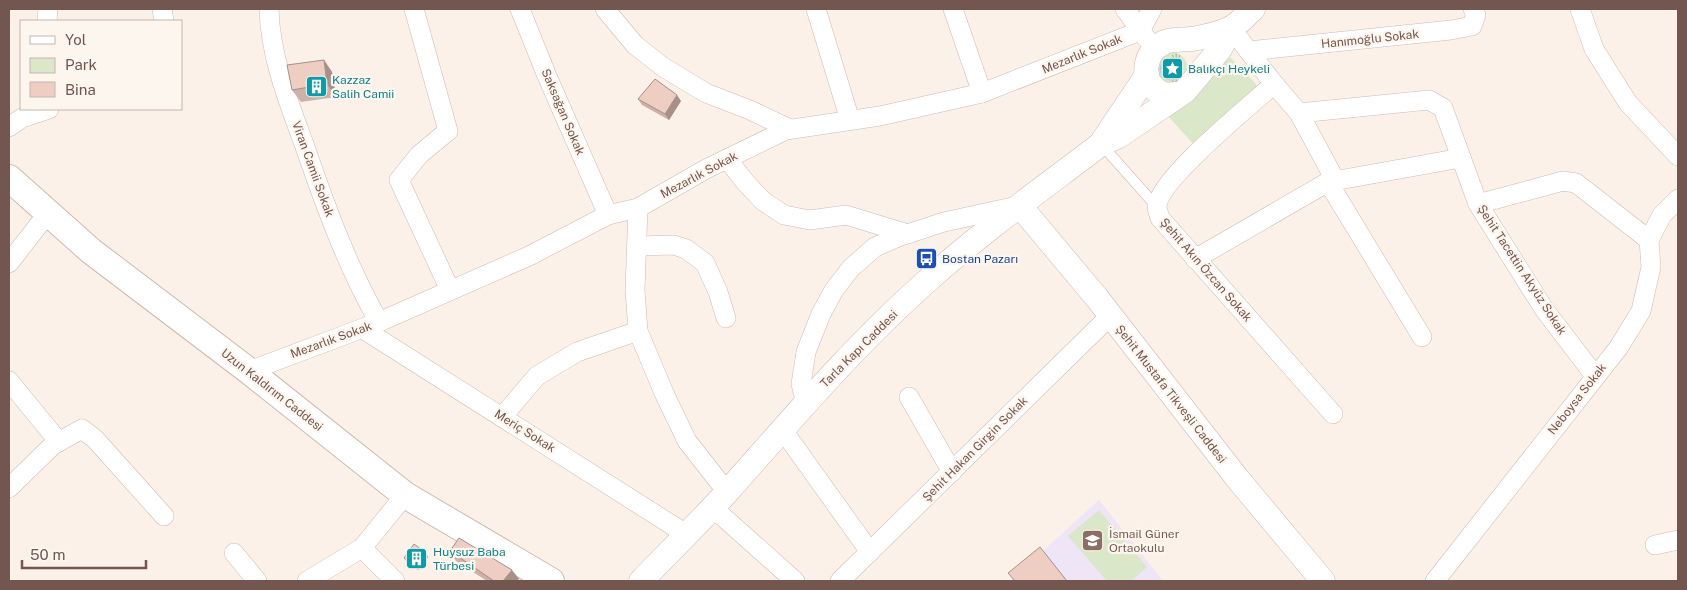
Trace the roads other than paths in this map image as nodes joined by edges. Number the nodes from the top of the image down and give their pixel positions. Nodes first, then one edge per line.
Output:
1 (269, 9) edge
2 (414, 9) edge
3 (520, 9) edge
4 (604, 9) edge
5 (816, 9) edge
6 (953, 9) edge
7 (1125, 9) edge
8 (1152, 9) edge
9 (1253, 9) edge
10 (1473, 9) edge
11 (1580, 9) edge
12 (1232, 28) junction
13 (1147, 40) junction
14 (1176, 41) junction
15 (1249, 51) junction
16 (1147, 75) junction
17 (1195, 78) junction
18 (1274, 84) junction
19 (982, 94) junction
20 (1178, 94) junction
21 (47, 110) edge
22 (1300, 113) junction
23 (850, 120) junction
24 (9, 127) edge
25 (790, 129) junction
26 (1101, 144) junction
27 (1678, 156) edge
28 (1461, 158) junction
29 (727, 159) junction
30 (9, 178) edge
31 (1331, 181) junction
32 (1678, 199) edge
33 (1478, 204) junction
34 (1020, 206) junction
35 (1157, 207) junction
36 (638, 208) junction
37 (48, 213) junction
38 (608, 214) junction
39 (908, 234) junction
40 (1649, 240) junction
41 (637, 246) junction
42 (1196, 260) junction
43 (9, 263) edge
44 (450, 290) junction
45 (1110, 316) junction
46 (726, 318) dead end
47 (371, 325) junction
48 (638, 331) junction
49 (1422, 337) dead end
50 (249, 371) junction
51 (1595, 376) junction
52 (9, 381) edge
53 (909, 397) dead end
54 (806, 404) junction
55 (1333, 414) dead end
56 (502, 417) junction
57 (782, 429) junction
58 (58, 442) junction
59 (952, 472) junction
60 (9, 488) edge
61 (405, 495) junction
62 (719, 500) junction
63 (164, 516) dead end
64 (686, 534) junction
65 (1678, 540) edge
66 (1655, 545) dead end
67 (362, 548) junction
68 (870, 552) junction
69 (234, 553) dead end
70 (258, 581) edge
71 (308, 581) edge
72 (395, 581) edge
73 (551, 581) edge
74 (642, 581) edge
75 (795, 581) edge
76 (840, 581) edge
77 (1323, 581) edge
78 (1435, 581) edge

1 - 47 street, Viran Camii Sokak
2 - 44 street
3 - 38 street, Saksağan Sokak
4 - 25 street
5 - 23 street
6 - 19 street
7 - 13 street
8 - 13 street
9 - 12 street, Tarla Kapı Caddesi
10 - 15 street, Hanımoğlu Sokak
11 - 27 street
12 - 14 street, Tarla Kapı Caddesi
12 - 15 street
12 - 17 street, Tarla Kapı Caddesi
13 - 14 street, Tarla Kapı Caddesi
13 - 16 street, Tarla Kapı Caddesi
13 - 19 street, Mezarlık Sokak
14 - 17 street
15 - 18 street
16 - 20 street
16 - 26 street, Tarla Kapı Caddesi
17 - 20 street, Tarla Kapı Caddesi
18 - 22 street
18 - 35 street, Şehit Akın Özcan Sokak
19 - 23 street, Mezarlık Sokak
20 - 26 street, Tarla Kapı Caddesi
21 - 24 street
22 - 28 street, Şehit Tacettin Akyüz Sokak
22 - 31 street
23 - 25 street, Mezarlık Sokak
25 - 29 street, Mezarlık Sokak
26 - 34 street, Tarla Kapı Caddesi
26 - 35 lane
28 - 31 street
28 - 33 street, Şehit Tacettin Akyüz Sokak
29 - 36 street, Mezarlık Sokak
29 - 39 street
30 - 37 main road, Uzun Kaldırım Caddesi
31 - 42 street
31 - 49 street
32 - 40 street
33 - 40 street
33 - 51 street, Şehit Tacettin Akyüz Sokak
34 - 39 street
34 - 45 street, Şehit Mustafa Tikveşli Caddesi
34 - 54 street, Tarla Kapı Caddesi
35 - 42 street, Şehit Akın Özcan Sokak
36 - 38 street, Mezarlık Sokak
36 - 41 street
37 - 43 street
37 - 50 main road, Uzun Kaldırım Caddesi
38 - 44 street, Mezarlık Sokak
39 - 54 street
40 - 51 street, Neboysa Sokak
41 - 46 street
41 - 48 street
42 - 55 street, Şehit Akın Özcan Sokak
44 - 47 street, Mezarlık Sokak
45 - 59 street, Şehit Hakan Girgin Sokak
45 - 77 street, Şehit Mustafa Tikveşli Caddesi
47 - 50 street, Mezarlık Sokak
47 - 56 street, Meriç Sokak
48 - 56 street
48 - 62 street
50 - 61 main road, Uzun Kaldırım Caddesi
51 - 78 street, Neboysa Sokak
52 - 58 street
53 - 59 street
54 - 57 street, Tarla Kapı Caddesi
56 - 64 street, Meriç Sokak
57 - 62 street, Tarla Kapı Caddesi
57 - 68 street
58 - 60 street
58 - 63 street
59 - 68 street, Şehit Hakan Girgin Sokak
61 - 67 street
61 - 73 main road, Uzun Kaldırım Caddesi
62 - 64 street, Tarla Kapı Caddesi
62 - 75 street
64 - 74 street, Tarla Kapı Caddesi
65 - 66 street
67 - 71 street
67 - 72 street
68 - 76 street, Şehit Hakan Girgin Sokak
69 - 70 street

